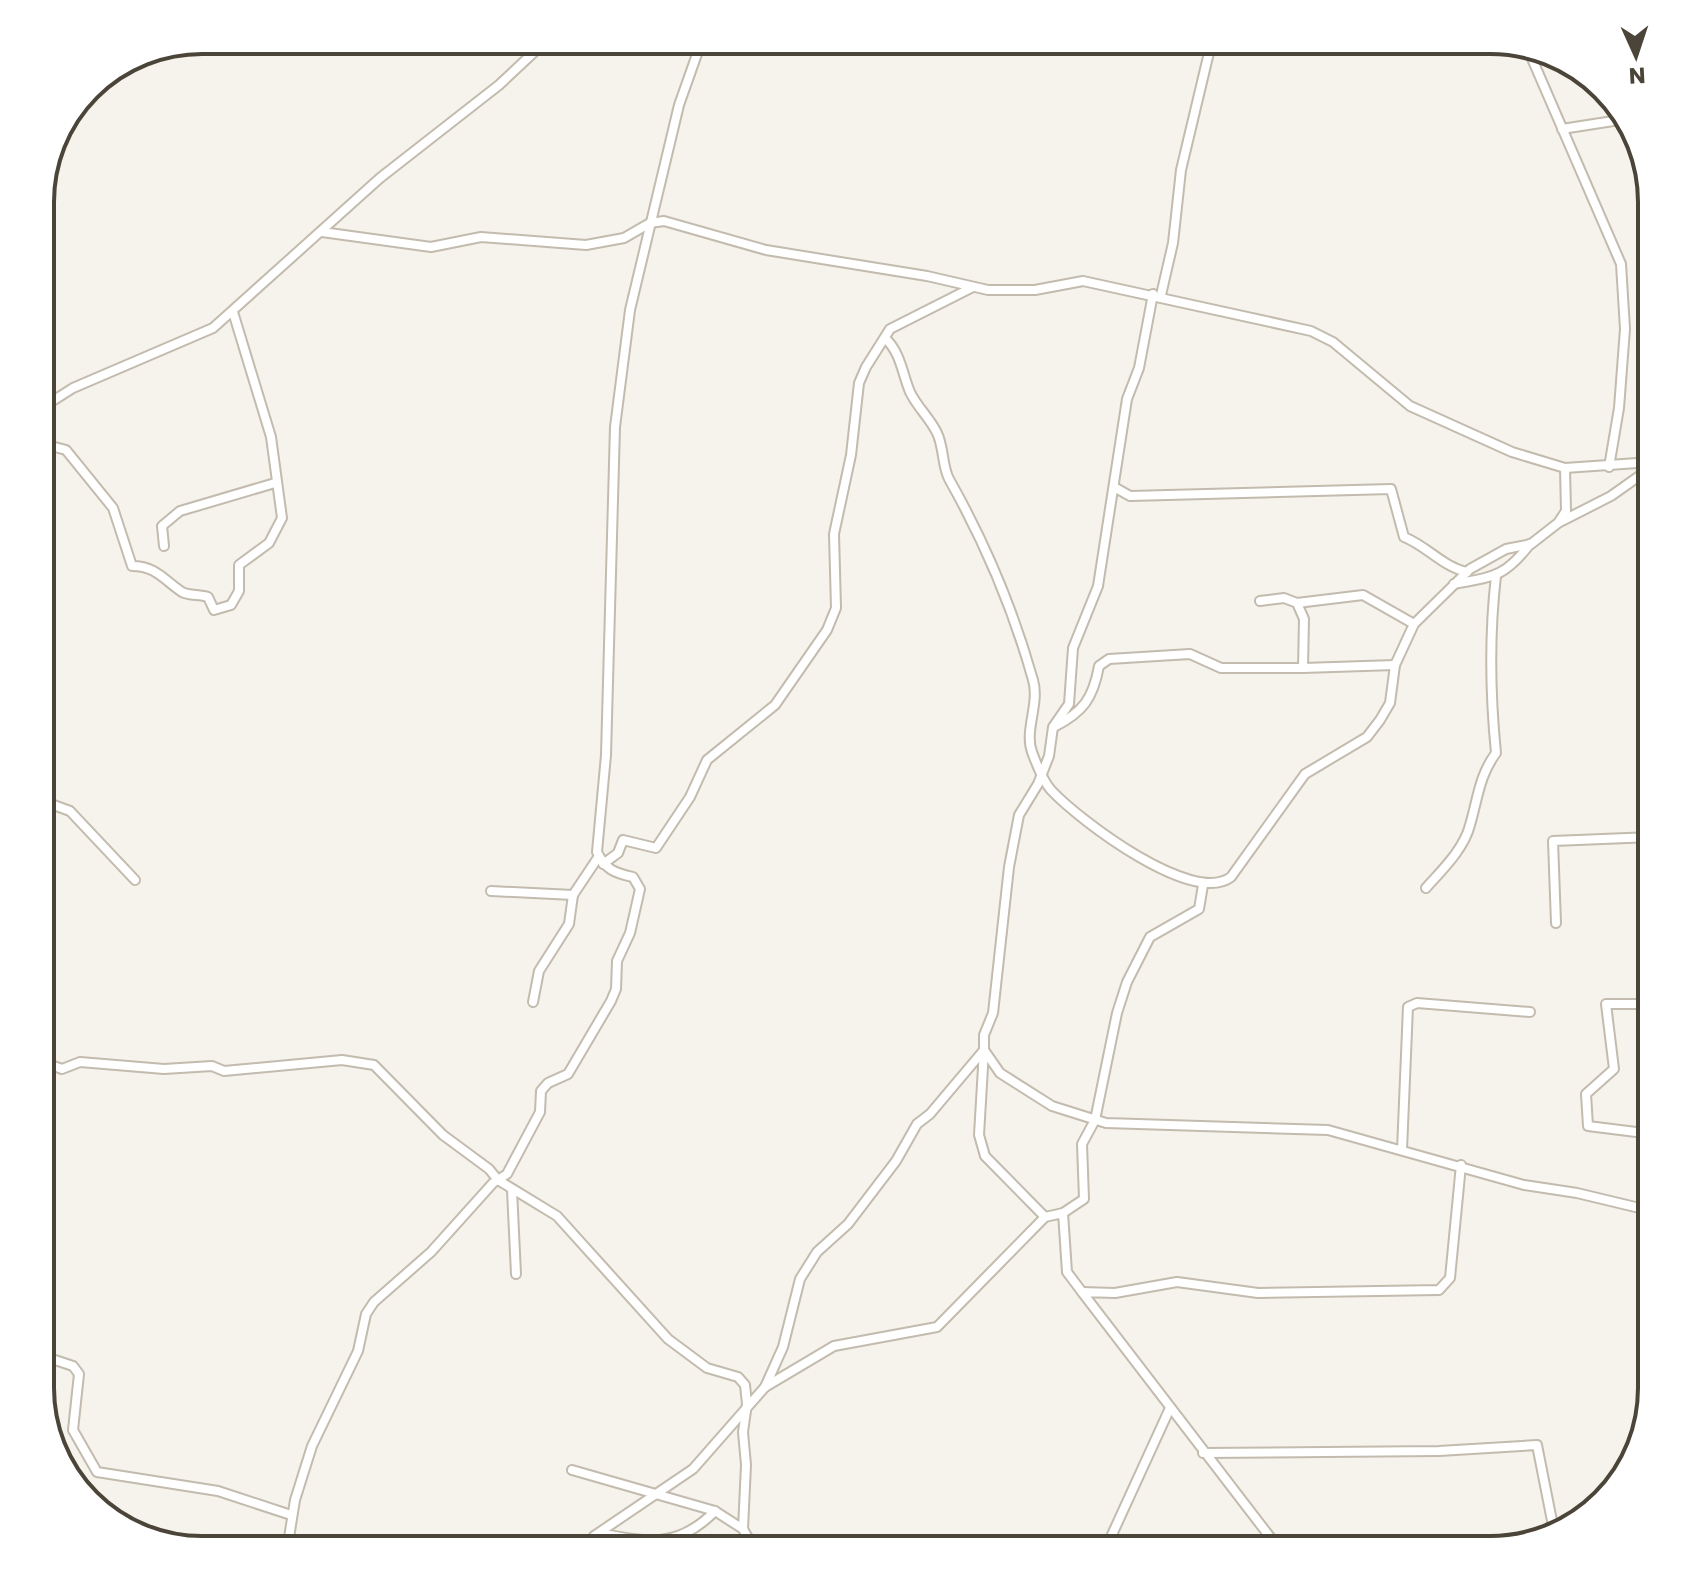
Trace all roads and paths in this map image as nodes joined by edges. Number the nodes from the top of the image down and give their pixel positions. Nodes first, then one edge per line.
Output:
1 (532, 54) edge
2 (697, 54) edge
3 (1209, 54) edge
4 (1533, 61) edge
5 (1614, 121) edge
6 (1562, 129) junction
7 (650, 223) junction
8 (322, 232) junction
9 (973, 287) junction
10 (1157, 294) junction
11 (233, 312) junction
12 (885, 338) junction
13 (54, 400) edge
14 (54, 448) edge
15 (1638, 465) edge
16 (1609, 467) junction
17 (1565, 468) junction
18 (1638, 475) edge
19 (275, 483) junction
20 (1114, 487) junction
21 (1558, 523) junction
22 (1531, 544) junction
23 (164, 546) dead end
24 (1467, 572) junction
25 (1496, 576) junction
26 (1454, 584) junction
27 (1260, 601) dead end
28 (1297, 603) junction
29 (1414, 624) junction
30 (1395, 665) junction
31 (1303, 668) junction
32 (1053, 727) junction
33 (1042, 773) junction
34 (54, 805) edge
35 (1638, 838) edge
36 (601, 860) junction
37 (135, 880) dead end
38 (1203, 885) junction
39 (1426, 888) dead end
40 (491, 891) dead end
41 (573, 895) junction
42 (1556, 923) dead end
43 (533, 1002) dead end
44 (1638, 1004) edge
45 (1530, 1012) dead end
46 (984, 1050) junction
47 (54, 1066) edge
48 (1095, 1120) junction
49 (1638, 1132) edge
50 (1402, 1150) junction
51 (1461, 1165) junction
52 (498, 1180) junction
53 (512, 1190) junction
54 (1638, 1208) edge
55 (1063, 1213) junction
56 (1045, 1217) junction
57 (516, 1274) dead end
58 (1082, 1292) junction
59 (54, 1360) edge
60 (765, 1387) junction
61 (747, 1404) junction
62 (1170, 1408) junction
63 (1203, 1453) junction
64 (572, 1470) dead end
65 (662, 1493) junction
66 (715, 1511) junction
67 (291, 1515) junction
68 (1552, 1522) edge
69 (743, 1529) junction
70 (599, 1533) junction
71 (289, 1536) edge
72 (596, 1536) edge
73 (612, 1536) edge
74 (681, 1536) edge
75 (747, 1536) edge
76 (1111, 1536) edge
77 (1269, 1536) edge

1 - 8 street
2 - 7 street
3 - 10 street
4 - 6 street
5 - 6 street
6 - 16 street
7 - 8 street
7 - 9 street
7 - 36 street
8 - 11 street
9 - 10 street
9 - 12 street
10 - 17 street
10 - 20 street
11 - 13 street
11 - 19 street
12 - 33 street
12 - 36 street
14 - 19 street
15 - 16 street
16 - 17 street
17 - 21 street
18 - 21 street
19 - 23 street
20 - 24 street
20 - 32 street
21 - 22 street
22 - 24 street
22 - 25 street
24 - 26 street
25 - 26 street
25 - 39 street
26 - 29 street
27 - 28 street
28 - 29 street
28 - 31 street
29 - 30 street
30 - 31 street
30 - 38 street
31 - 32 street
32 - 33 street
33 - 38 street
33 - 46 street
34 - 37 street
35 - 42 street
36 - 41 street
36 - 52 street
38 - 48 street
40 - 41 street
41 - 43 street
44 - 49 street
45 - 50 street
46 - 48 street
46 - 56 street
46 - 60 street
47 - 52 street
48 - 50 street
48 - 55 street
50 - 51 street
51 - 54 street
51 - 58 street
52 - 53 street
52 - 67 street
53 - 57 street
53 - 61 street
55 - 56 street
55 - 58 street
56 - 60 street
58 - 62 street
59 - 67 street
60 - 61 street
61 - 65 street
61 - 69 street
62 - 63 street
62 - 76 street
63 - 68 street
63 - 77 street
64 - 65 street
65 - 66 street
65 - 70 street
66 - 69 street
66 - 74 street
67 - 71 street
69 - 75 street
70 - 72 street
70 - 73 street

